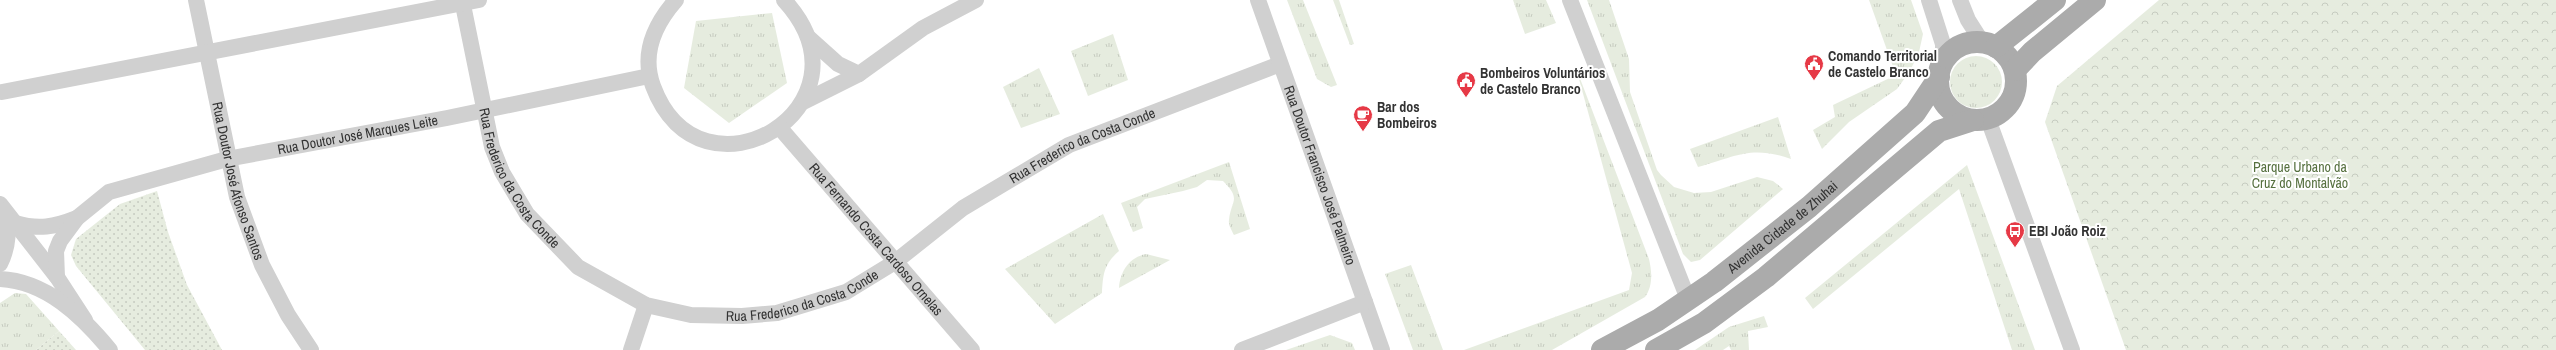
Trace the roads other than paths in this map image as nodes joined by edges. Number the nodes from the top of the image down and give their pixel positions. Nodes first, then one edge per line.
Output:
1 (196, 0) edge
2 (478, 0) edge
3 (676, 0) edge
4 (784, 0) edge
5 (976, 0) edge
6 (1258, 0) edge
7 (1570, 0) edge
8 (1929, 0) edge
9 (1960, 0) edge
10 (2055, 0) edge
11 (2095, 0) edge
12 (462, 2) edge
13 (809, 38) junction
14 (1989, 45) junction
15 (207, 54) junction
16 (1280, 64) junction
17 (1941, 70) junction
18 (2015, 70) junction
19 (858, 74) junction
20 (649, 76) junction
21 (2, 92) dead end
22 (803, 102) junction
23 (483, 111) junction
24 (1980, 119) junction
25 (780, 128) junction
26 (227, 160) junction
27 (0, 204) edge
28 (77, 218) junction
29 (15, 223) junction
30 (895, 262) junction
31 (0, 264) edge
32 (57, 277) junction
33 (0, 279) edge
34 (1688, 299) junction
35 (1365, 302) junction
36 (646, 305) junction
37 (85, 320) junction
38 (110, 350) edge
39 (312, 350) edge
40 (631, 350) edge
41 (972, 350) edge
42 (1242, 350) edge
43 (1382, 350) edge
44 (1602, 350) edge
45 (1656, 350) edge
46 (2072, 350) edge

1 - 15 street, Rua Doutor José Afonso Santos
2 - 12 street
3 - 20 street
4 - 13 street
5 - 19 street
6 - 16 street, Rua Doutor Francisco José Palmeiro
7 - 34 street
8 - 17 street
9 - 14 street
10 - 14 main road
11 - 18 main road
12 - 15 street
12 - 23 street, Rua Frederico da Costa Conde
13 - 19 street
13 - 22 street
14 - 17 main road
14 - 18 main road
15 - 21 street
15 - 26 street, Rua Doutor José Afonso Santos
16 - 30 street, Rua Frederico da Costa Conde
16 - 35 street, Rua Doutor Francisco José Palmeiro
17 - 24 main road
17 - 34 main road, Avenida Cidade de Zhuhai
18 - 24 main road
19 - 22 street
20 - 23 street, Rua Doutor José Marques Leite
20 - 25 street
22 - 25 street
23 - 26 street, Rua Doutor José Marques Leite
23 - 36 street, Rua Frederico da Costa Conde
24 - 45 main road, Avenida Cidade de Zhuhai
24 - 46 street
25 - 30 street, Rua Fernando Costa Cardoso Ornelas
26 - 28 street, Rua Doutor José Marques Leite
26 - 39 street, Rua Doutor José Afonso Santos
27 - 29 street
27 - 31 street
28 - 29 street, Rua Doutor José Marques Leite
28 - 32 street, Rua Doutor José Marques Leite
29 - 32 street
30 - 36 street, Rua Frederico da Costa Conde
30 - 41 street, Rua Fernando Costa Cardoso Ornelas
32 - 37 street
33 - 37 street
34 - 44 main road, Avenida Cidade de Zhuhai
35 - 42 street
35 - 43 street, Rua Doutor Francisco José Palmeiro
36 - 40 street
37 - 38 street

